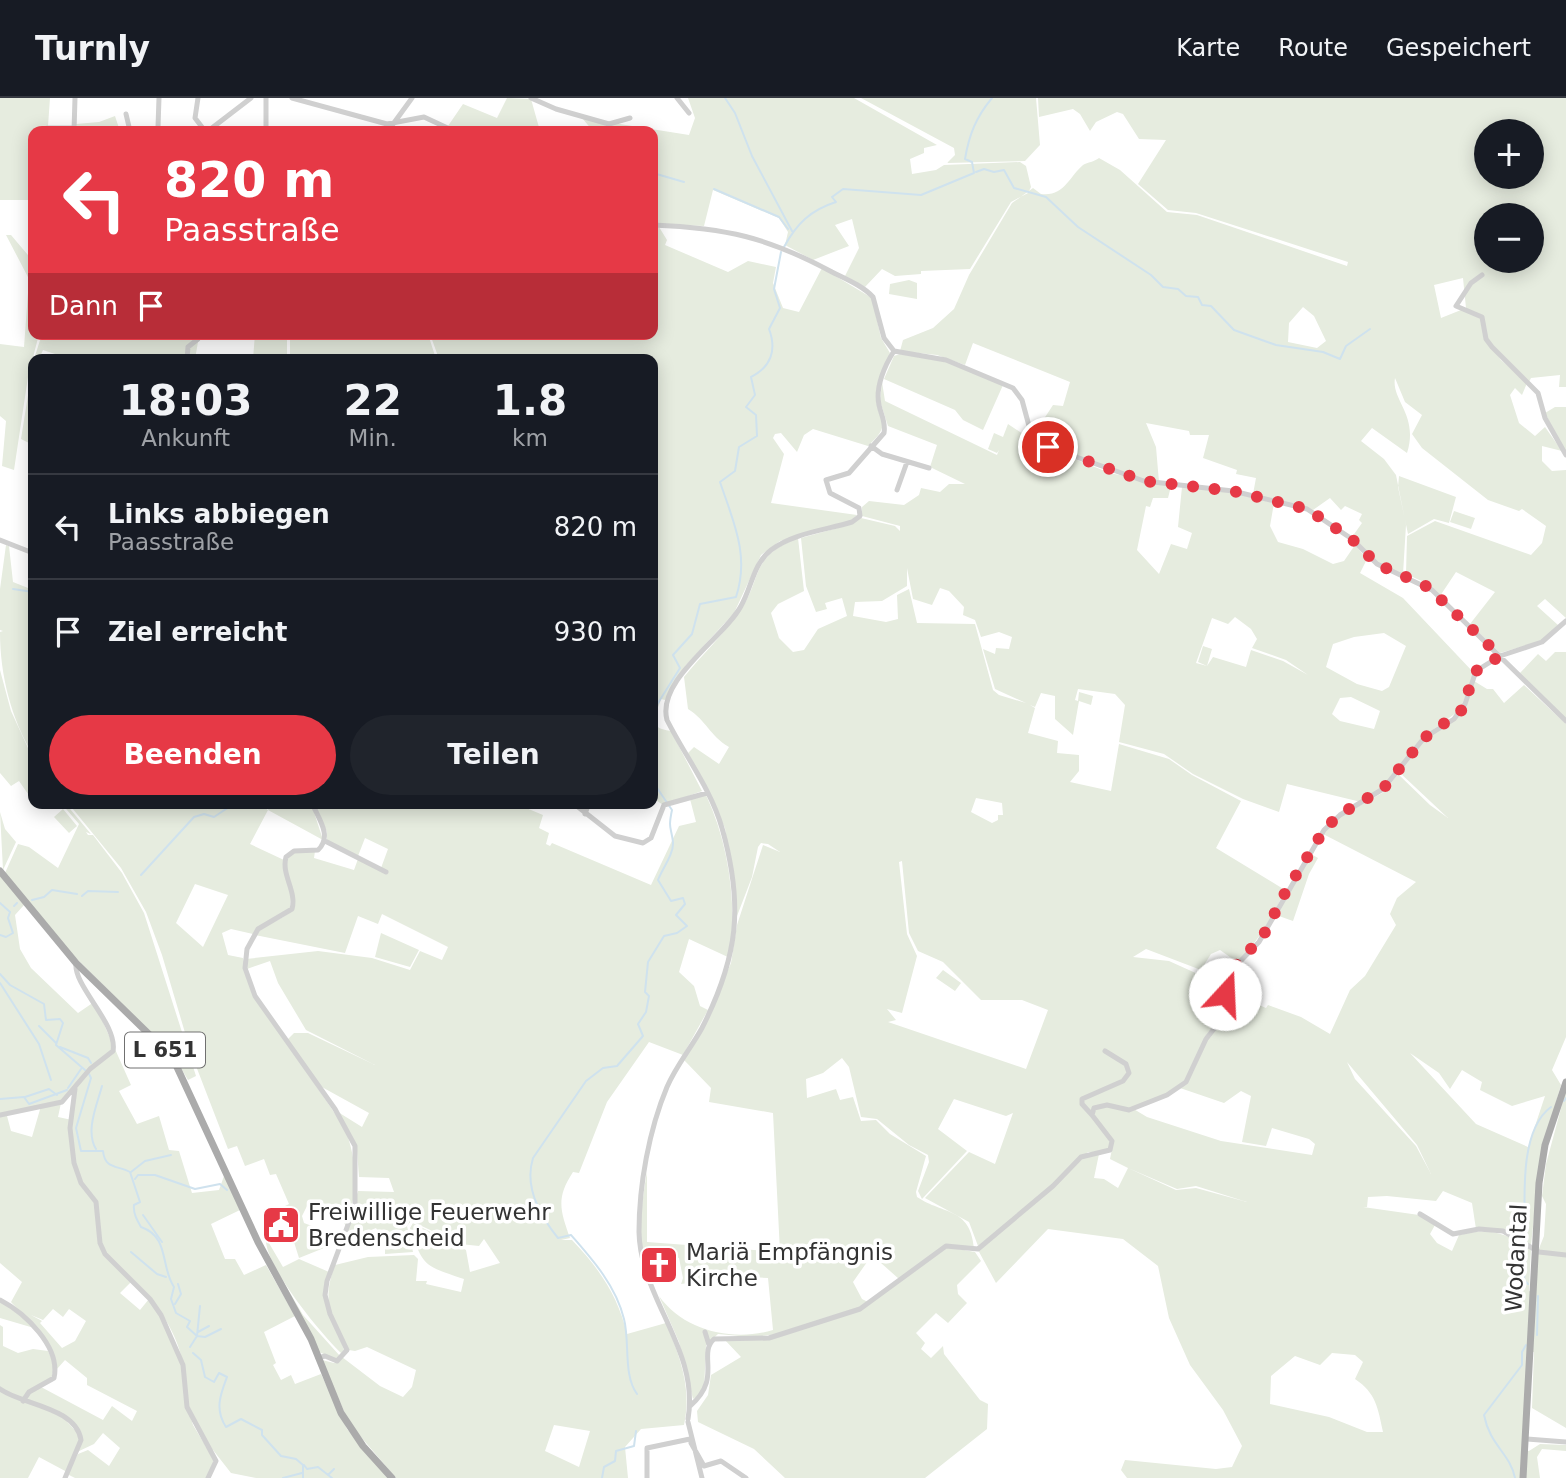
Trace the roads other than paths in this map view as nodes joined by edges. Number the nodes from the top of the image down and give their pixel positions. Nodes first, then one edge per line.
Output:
1 (75, 98) edge
2 (159, 98) edge
3 (198, 98) edge
4 (251, 98) edge
5 (266, 98) edge
6 (292, 98) edge
7 (330, 98) edge
8 (412, 98) edge
9 (531, 98) edge
10 (677, 98) edge
11 (327, 107) junction
12 (689, 113) dead end
13 (126, 114) dead end
14 (630, 118) dead end
15 (394, 124) junction
16 (74, 126) edge
17 (129, 126) edge
18 (158, 126) edge
19 (202, 126) edge
20 (214, 126) edge
21 (266, 126) edge
22 (443, 126) edge
23 (658, 225) edge
24 (1482, 275) dead end
25 (197, 340) edge
26 (894, 351) junction
27 (187, 354) edge
28 (871, 446) junction
29 (1566, 455) edge
30 (907, 462) junction
31 (929, 468) dead end
32 (897, 490) dead end
33 (0, 540) edge
34 (28, 551) edge
35 (1566, 621) edge
36 (1557, 629) junction
37 (1566, 632) edge
38 (1500, 656) junction
39 (1566, 722) edge
40 (707, 793) junction
41 (315, 809) edge
42 (579, 809) edge
43 (587, 809) edge
44 (585, 814) junction
45 (325, 841) junction
46 (0, 871) edge
47 (386, 872) dead end
48 (76, 963) junction
49 (1105, 1051) dead end
50 (1566, 1082) edge
51 (75, 1089) junction
52 (0, 1115) edge
53 (1092, 1115) junction
54 (1420, 1214) dead end
55 (1534, 1249) junction
56 (1566, 1255) edge
57 (0, 1300) edge
58 (705, 1332) dead end
59 (709, 1345) junction
60 (318, 1357) junction
61 (0, 1389) edge
62 (23, 1401) junction
63 (690, 1406) junction
64 (1527, 1439) junction
65 (691, 1441) junction
66 (1566, 1442) edge
67 (65, 1478) edge
68 (208, 1478) edge
69 (392, 1478) edge
70 (647, 1478) edge
71 (702, 1478) edge
72 (746, 1478) edge
73 (1523, 1478) edge

1 - 16 street
2 - 18 street
3 - 19 street
4 - 20 street
5 - 21 street
6 - 11 street
7 - 11 street
8 - 15 street
9 - 14 street
10 - 12 street
11 - 15 street
13 - 17 street
15 - 22 street
23 - 26 street
24 - 29 street
25 - 27 street
26 - 28 street
26 - 38 street
28 - 30 street
28 - 40 street
30 - 31 street
30 - 32 street
33 - 34 street
35 - 36 street
36 - 37 street
36 - 38 street
38 - 39 street
38 - 53 street
40 - 44 street
40 - 63 street
41 - 45 street
42 - 44 street
43 - 44 street
45 - 47 street
45 - 60 street
46 - 48 main road, L 651
48 - 51 street
48 - 60 main road, L 651
49 - 53 street
50 - 55 main road, Wodantal
51 - 52 street
51 - 68 street
53 - 59 street
54 - 55 street
55 - 56 street
55 - 64 main road, Wodantal
57 - 62 street
58 - 59 street
59 - 63 street
60 - 69 main road, L 651
61 - 62 street
62 - 67 street
63 - 65 street
64 - 66 street
64 - 73 main road, Wodantal
65 - 70 street
65 - 71 street
65 - 72 street

